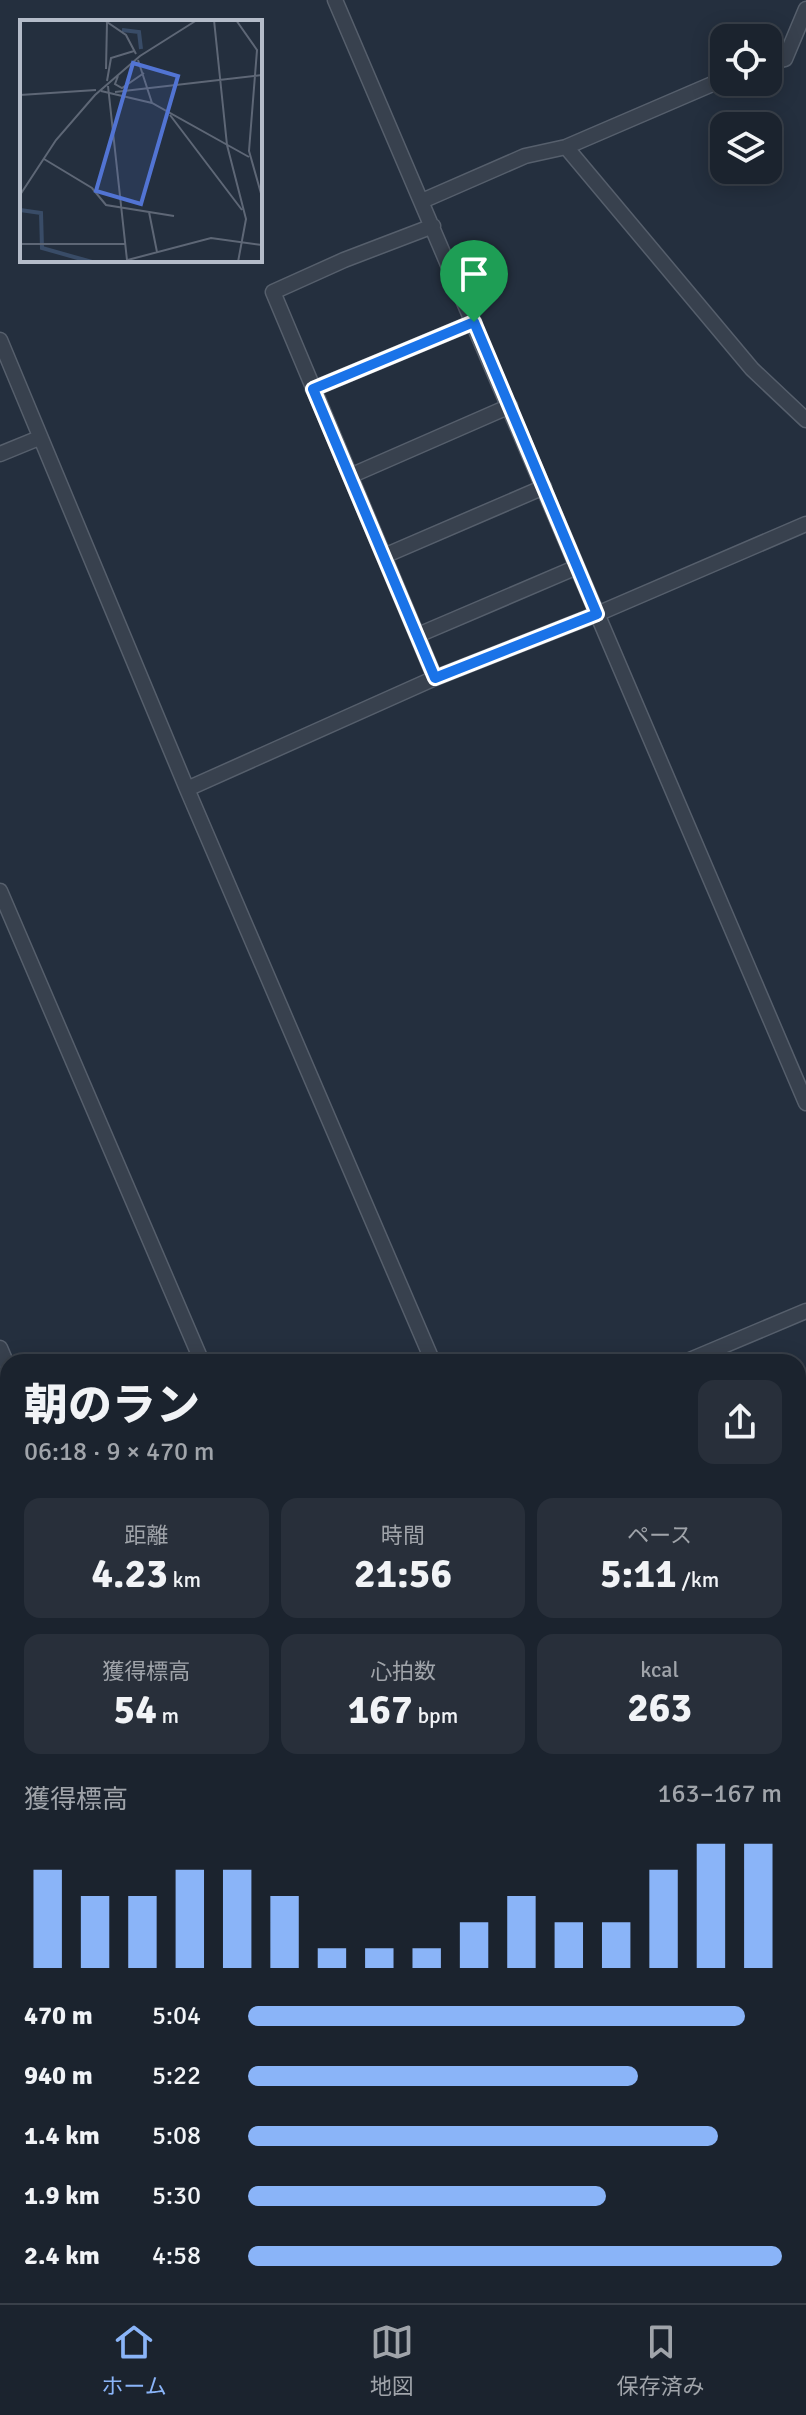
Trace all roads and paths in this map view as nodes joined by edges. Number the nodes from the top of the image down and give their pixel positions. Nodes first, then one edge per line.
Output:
1 (335, 0) edge
2 (806, 9) edge
3 (782, 60) edge
4 (710, 85) edge
5 (566, 147) junction
6 (422, 201) junction
7 (433, 226) junction
8 (474, 322) junction
9 (0, 340) edge
10 (313, 389) junction
11 (510, 406) junction
12 (806, 420) edge
13 (39, 438) junction
14 (0, 454) edge
15 (350, 476) junction
16 (544, 487) junction
17 (806, 524) edge
18 (384, 556) junction
19 (577, 567) junction
20 (597, 614) junction
21 (418, 635) junction
22 (435, 678) junction
23 (187, 789) junction
24 (0, 891) edge
25 (806, 1103) edge
26 (806, 1311) edge
27 (199, 1354) edge
28 (430, 1354) edge
29 (704, 1354) edge

1 - 6 street
2 - 3 street
4 - 5 street
5 - 6 street
5 - 12 street
6 - 7 street
7 - 8 street
7 - 10 street
8 - 10 street
8 - 11 street
9 - 13 street
10 - 15 street
11 - 15 street
11 - 16 street
13 - 14 street
13 - 23 street
15 - 18 street
16 - 18 street
16 - 19 street
17 - 20 street
18 - 21 street
19 - 20 street
19 - 21 street
20 - 22 street
20 - 25 street
21 - 22 street
22 - 23 street
23 - 28 street
24 - 27 street
26 - 29 street

